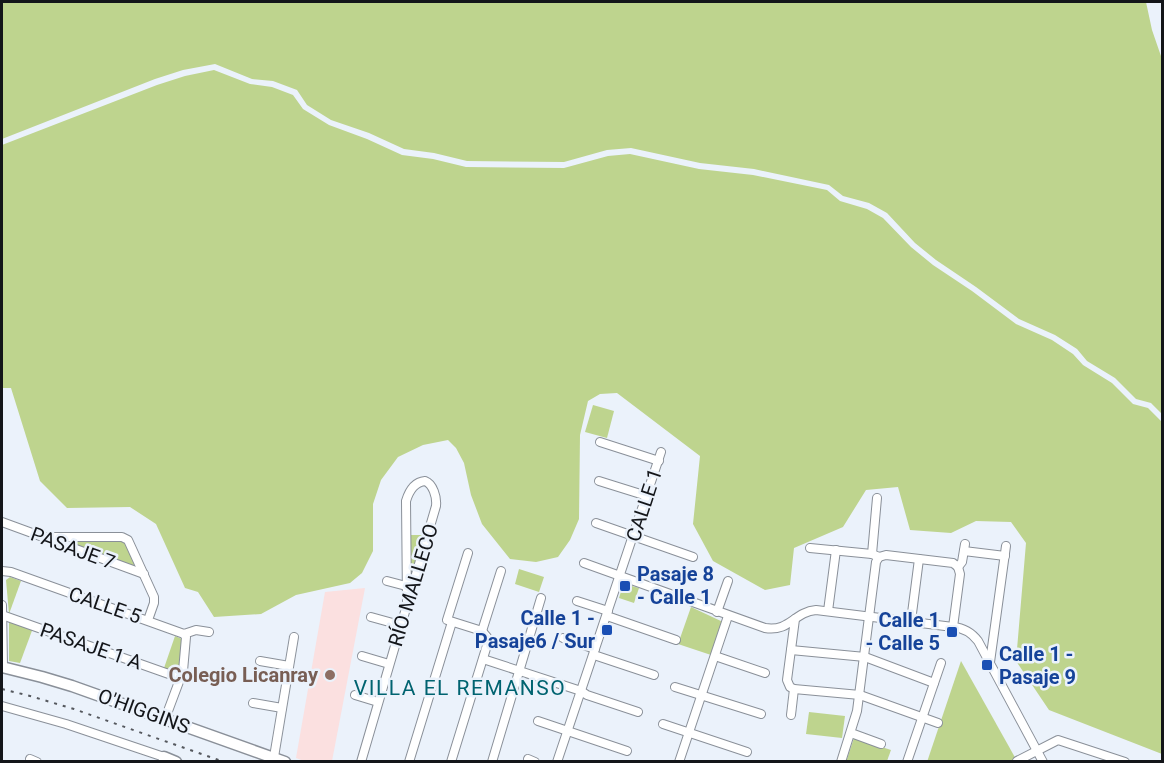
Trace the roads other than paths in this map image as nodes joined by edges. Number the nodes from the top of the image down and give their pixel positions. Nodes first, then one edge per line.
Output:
1 (600, 442) dead end
2 (599, 481) dead end
3 (647, 496) junction
4 (877, 498) dead end
5 (2, 522) edge
6 (596, 523) dead end
7 (634, 536) junction
8 (44, 537) junction
9 (1006, 546) dead end
10 (810, 548) dead end
11 (836, 550) junction
12 (468, 553) dead end
13 (875, 555) junction
14 (1005, 556) junction
15 (693, 557) dead end
16 (919, 559) junction
17 (584, 563) dead end
18 (958, 567) junction
19 (2, 571) edge
20 (501, 571) dead end
21 (144, 574) junction
22 (620, 576) junction
23 (387, 581) dead end
24 (728, 581) dead end
25 (406, 586) junction
26 (541, 598) dead end
27 (407, 601) junction
28 (577, 601) dead end
29 (2, 605) edge
30 (828, 611) junction
31 (2, 612) edge
32 (717, 612) junction
33 (608, 614) junction
34 (728, 616) junction
35 (869, 616) junction
36 (371, 617) dead end
37 (148, 620) junction
38 (795, 620) junction
39 (450, 621) junction
40 (911, 621) junction
41 (400, 625) junction
42 (953, 627) junction
43 (209, 632) dead end
44 (482, 632) junction
45 (184, 634) junction
46 (294, 637) dead end
47 (563, 638) dead end
48 (676, 640) dead end
49 (791, 650) junction
50 (595, 652) junction
51 (362, 656) dead end
52 (715, 656) junction
53 (865, 657) junction
54 (483, 659) junction
55 (260, 661) dead end
56 (941, 663) dead end
57 (990, 663) junction
58 (389, 664) junction
59 (289, 666) junction
60 (2, 667) edge
61 (519, 671) junction
62 (765, 672) dead end
63 (654, 675) dead end
64 (180, 678) junction
65 (934, 682) junction
66 (675, 687) dead end
67 (794, 689) junction
68 (581, 691) junction
69 (355, 695) dead end
70 (702, 695) junction
71 (860, 695) junction
72 (378, 702) junction
73 (253, 703) dead end
74 (2, 706) edge
75 (282, 708) junction
76 (638, 712) dead end
77 (761, 714) dead end
78 (790, 715) dead end
79 (922, 717) junction
80 (165, 719) junction
81 (538, 721) dead end
82 (938, 723) dead end
83 (663, 724) dead end
84 (568, 731) junction
85 (689, 732) junction
86 (851, 733) junction
87 (882, 744) dead end
88 (1037, 750) junction
89 (627, 752) dead end
90 (747, 752) dead end
91 (274, 758) junction
92 (164, 759) edge
93 (1017, 760) edge
94 (176, 762) edge
95 (285, 762) edge
96 (361, 762) edge
97 (410, 762) edge
98 (451, 762) edge
99 (492, 762) edge
100 (557, 762) edge
101 (679, 762) edge
102 (841, 762) edge
103 (907, 762) edge
104 (1044, 762) edge
105 (1125, 762) edge

1 - 3 street, CALLE 1
2 - 3 street
3 - 7 street, CALLE 1
4 - 13 street
5 - 8 street, PASAJE 7
6 - 7 street
7 - 15 street
7 - 22 street, CALLE 1
8 - 21 street, PASAJE 7
8 - 21 street
9 - 14 street
10 - 11 street
11 - 13 street
11 - 30 street
12 - 39 street
13 - 16 street
13 - 35 street
14 - 18 street
14 - 57 street
16 - 18 street
16 - 40 street
17 - 22 street
18 - 42 street
19 - 37 street, CALLE 5
20 - 44 street
21 - 37 street
22 - 32 street
22 - 33 street, CALLE 1
23 - 25 street
24 - 32 street
25 - 27 street
25 - 27 street, RÍO MALLECO
26 - 61 street
27 - 41 street, RÍO MALLECO
28 - 33 street
29 - 31 street
30 - 35 street
30 - 38 street
31 - 60 street
31 - 64 street, PASAJE 1 A
32 - 34 street
33 - 48 street
33 - 50 street, CALLE 1
34 - 38 street
34 - 52 street
35 - 40 street
35 - 53 street
36 - 41 street
37 - 45 street, CALLE 5
38 - 49 street
39 - 44 street
39 - 97 street
40 - 42 street
41 - 58 street, RÍO MALLECO
42 - 57 street
43 - 45 street, CALLE 5
44 - 54 street
45 - 64 street
46 - 59 street
47 - 50 street
49 - 53 street
49 - 67 street
50 - 63 street
50 - 68 street, CALLE 1
51 - 58 street
52 - 62 street
52 - 70 street
53 - 65 street
53 - 71 street
54 - 61 street
54 - 98 street
55 - 59 street
56 - 65 street
57 - 88 street
58 - 72 street, RÍO MALLECO
59 - 75 street
60 - 80 street, O'HIGGINS
61 - 68 street
61 - 99 street
64 - 80 street
65 - 79 street
66 - 70 street
67 - 71 street
67 - 78 street
68 - 76 street
68 - 84 street, CALLE 1
69 - 72 street
70 - 77 street
70 - 85 street
71 - 79 street
71 - 86 street
72 - 96 street, RÍO MALLECO
73 - 75 street
74 - 92 street
75 - 91 street
79 - 82 street
79 - 103 street
80 - 91 street, O'HIGGINS
81 - 84 street
83 - 85 street
84 - 89 street
84 - 100 street, CALLE 1
85 - 90 street
85 - 101 street
86 - 87 street
86 - 102 street
88 - 93 street
88 - 104 street
88 - 105 street
91 - 95 street, O'HIGGINS
92 - 94 street

